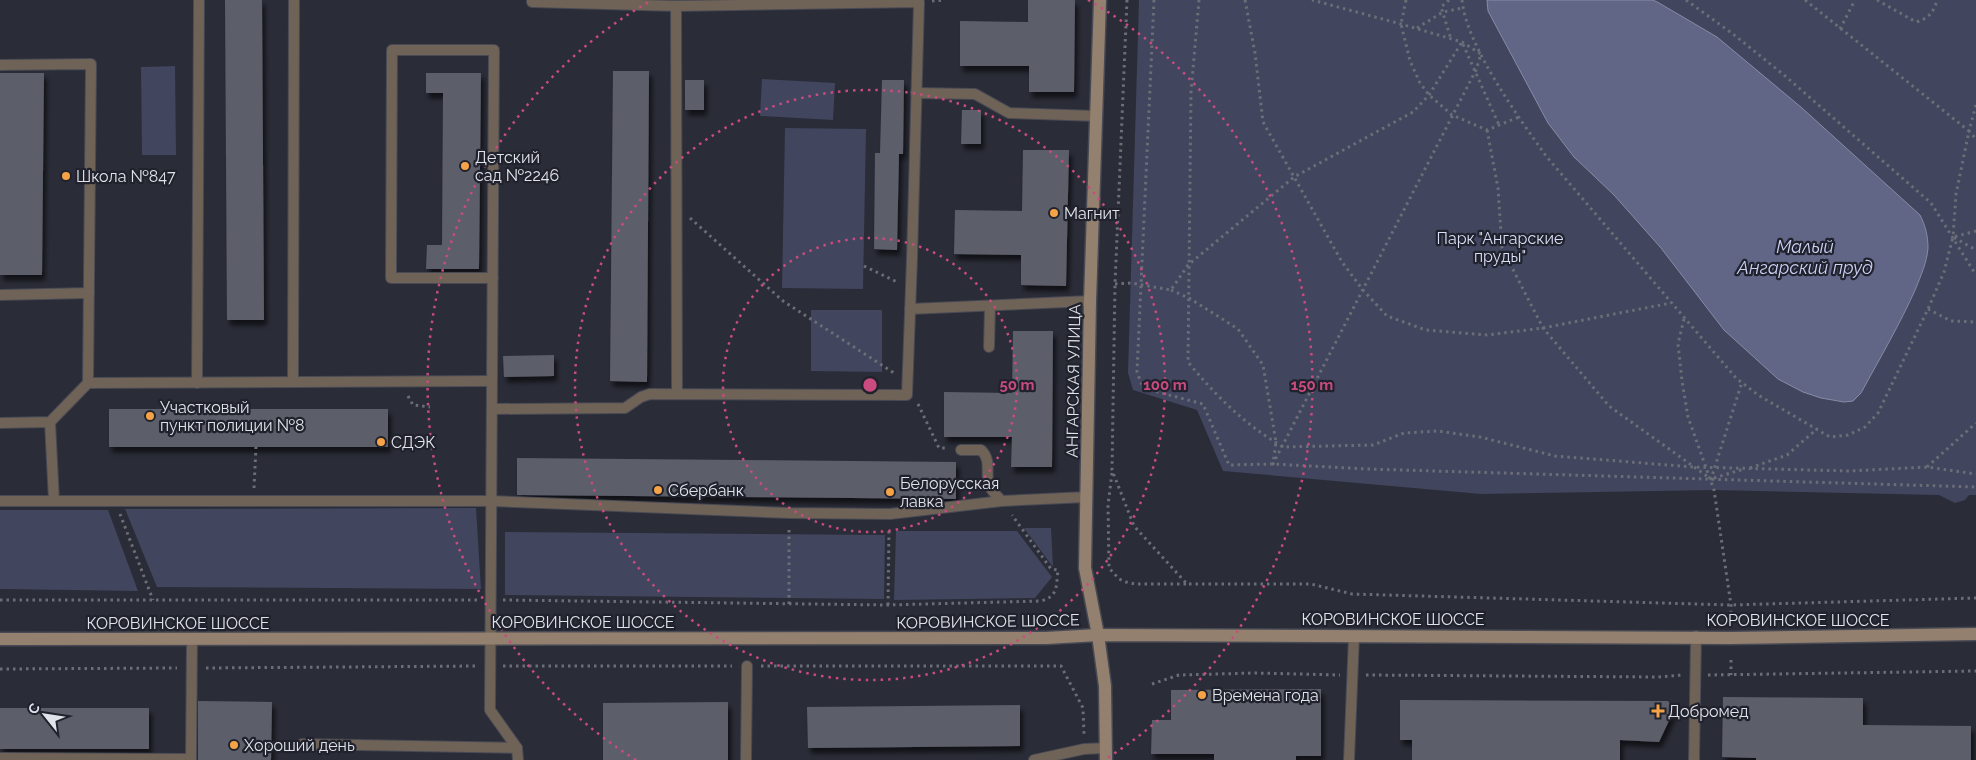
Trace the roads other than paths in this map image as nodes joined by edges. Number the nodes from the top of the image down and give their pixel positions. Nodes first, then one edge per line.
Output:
1 (199, 0) edge
2 (294, 0) edge
3 (532, 0) edge
4 (1100, 0) edge
5 (676, 6) junction
6 (0, 65) edge
7 (916, 93) junction
8 (1096, 116) junction
9 (493, 278) junction
10 (89, 293) junction
11 (0, 295) edge
12 (1090, 300) junction
13 (990, 306) junction
14 (910, 309) junction
15 (989, 347) dead end
16 (492, 381) junction
17 (197, 382) junction
18 (293, 382) junction
19 (88, 383) junction
20 (677, 394) junction
21 (492, 409) junction
22 (50, 422) junction
23 (0, 423) edge
24 (961, 450) road end
25 (1087, 496) junction
26 (0, 501) edge
27 (54, 501) junction
28 (492, 501) junction
29 (1002, 501) junction
30 (1976, 634) edge
31 (1098, 635) junction
32 (1354, 636) junction
33 (1696, 636) junction
34 (0, 639) edge
35 (192, 639) junction
36 (491, 639) junction
37 (747, 666) road end
38 (302, 744) dead end
39 (517, 748) junction
40 (1106, 754) edge
41 (0, 758) edge
42 (191, 759) edge
43 (518, 760) edge
44 (746, 760) edge
45 (1034, 760) edge
46 (1350, 760) edge
47 (1694, 760) edge

1 - 17 lane
2 - 18 lane
3 - 5 lane
4 - 8 main road, АНГАРСКАЯ УЛИЦА
5 - 7 lane
5 - 20 lane
6 - 10 lane
7 - 8 lane
7 - 14 lane
8 - 12 main road, АНГАРСКАЯ УЛИЦА
9 - 9 lane
9 - 16 lane
10 - 11 lane
10 - 19 lane
12 - 13 lane
12 - 25 main road, АНГАРСКАЯ УЛИЦА
13 - 14 lane
13 - 15 lane
14 - 20 lane
16 - 18 lane
16 - 21 lane
17 - 18 lane
17 - 19 lane
19 - 22 lane
20 - 21 lane
21 - 28 lane
22 - 23 lane
22 - 27 lane
24 - 29 lane
25 - 29 lane
25 - 31 main road, АНГАРСКАЯ УЛИЦА
26 - 27 lane
27 - 28 lane
28 - 29 lane
28 - 36 lane
30 - 33 main road, КОРОВИНСКОЕ ШОССЕ
31 - 32 main road, КОРОВИНСКОЕ ШОССЕ
31 - 36 main road, КОРОВИНСКОЕ ШОССЕ
31 - 40 main road, АНГАРСКАЯ УЛИЦА
32 - 33 main road, КОРОВИНСКОЕ ШОССЕ
32 - 46 lane
33 - 47 lane
34 - 35 main road, КОРОВИНСКОЕ ШОССЕ
35 - 36 main road, КОРОВИНСКОЕ ШОССЕ
35 - 42 lane
36 - 39 lane
37 - 44 lane
38 - 39 lane
39 - 43 lane
40 - 45 lane
41 - 42 lane

